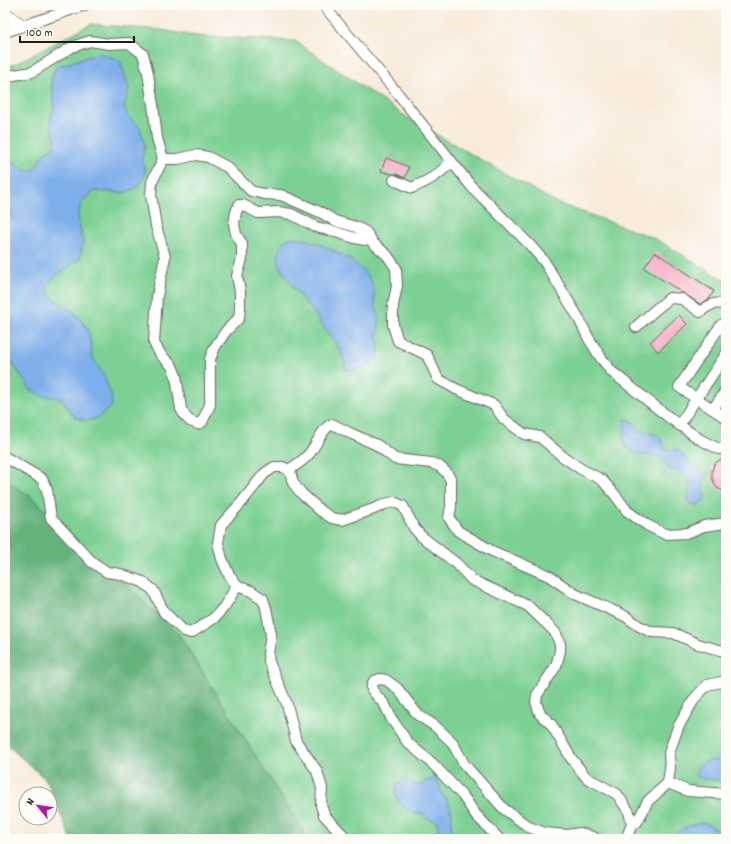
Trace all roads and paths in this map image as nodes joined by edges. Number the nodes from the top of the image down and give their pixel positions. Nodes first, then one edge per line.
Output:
1 (85, 5) edge
2 (323, 5) edge
3 (5, 14) edge
4 (5, 26) edge
5 (22, 26) junction
6 (5, 32) edge
7 (5, 79) edge
8 (163, 159) junction
9 (451, 162) junction
10 (394, 180) dead end
11 (370, 238) junction
12 (726, 305) edge
13 (636, 327) dead end
14 (726, 328) edge
15 (726, 354) edge
16 (726, 390) edge
17 (696, 398) junction
18 (713, 409) junction
19 (726, 418) edge
20 (675, 422) junction
21 (726, 446) edge
22 (5, 457) edge
23 (288, 470) junction
24 (726, 523) edge
25 (237, 586) junction
26 (726, 650) edge
27 (726, 681) edge
28 (668, 783) junction
29 (726, 794) edge
30 (632, 824) junction
31 (346, 839) edge
32 (499, 839) edge
33 (596, 839) edge
34 (626, 839) edge

1 - 5 street
2 - 9 street
3 - 5 main road
4 - 5 street
5 - 6 street
7 - 8 street
8 - 11 street
8 - 11 street
9 - 10 street
9 - 20 street
11 - 24 street
12 - 13 street
14 - 17 street
15 - 17 street
16 - 18 street
17 - 18 street
17 - 20 street
18 - 19 street
20 - 21 street
22 - 25 street
23 - 25 street
23 - 26 street
23 - 30 street
25 - 31 street
27 - 28 street
28 - 29 street
28 - 30 street
30 - 34 street
32 - 33 street

